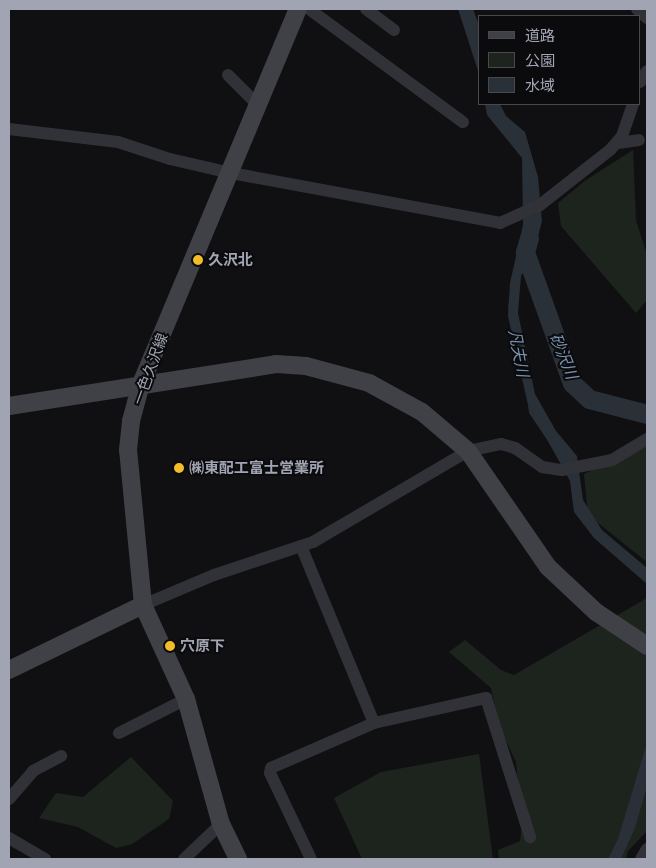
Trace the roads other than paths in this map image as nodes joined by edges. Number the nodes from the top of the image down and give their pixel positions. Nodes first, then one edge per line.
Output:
1 (298, 9) edge
2 (309, 9) edge
3 (366, 9) edge
4 (637, 9) edge
5 (647, 18) edge
6 (394, 30) dead end
7 (228, 75) dead end
8 (258, 105) junction
9 (633, 105) edge
10 (462, 122) dead end
11 (9, 129) edge
12 (639, 140) dead end
13 (618, 143) junction
14 (230, 173) junction
15 (141, 384) junction
16 (9, 406) edge
17 (647, 439) edge
18 (468, 451) junction
19 (301, 546) junction
20 (143, 605) junction
21 (647, 646) edge
22 (9, 670) edge
23 (186, 698) junction
24 (374, 724) junction
25 (119, 733) dead end
26 (61, 756) dead end
27 (9, 799) edge
28 (221, 824) junction
29 (530, 837) dead end
30 (9, 838) edge
31 (647, 849) edge
32 (45, 859) edge
33 (184, 859) edge
34 (238, 859) edge
35 (311, 859) edge
36 (641, 859) edge

1 - 8 street, 一色久沢線
2 - 10 street
3 - 6 street
4 - 5 street
7 - 8 street
8 - 14 street, 一色久沢線
9 - 13 street
11 - 14 street
12 - 13 street
13 - 14 street
14 - 15 street, 一色久沢線
15 - 16 street
15 - 18 street
15 - 20 street, 一色久沢線
17 - 18 street
18 - 19 street
18 - 21 street
19 - 20 street
19 - 24 street
20 - 22 street
20 - 23 street, 一色久沢線
23 - 25 street
23 - 28 street, 一色久沢線
24 - 29 street
24 - 35 street
26 - 27 street
28 - 33 street
28 - 34 street, 一色久沢線
30 - 32 street
31 - 36 street

